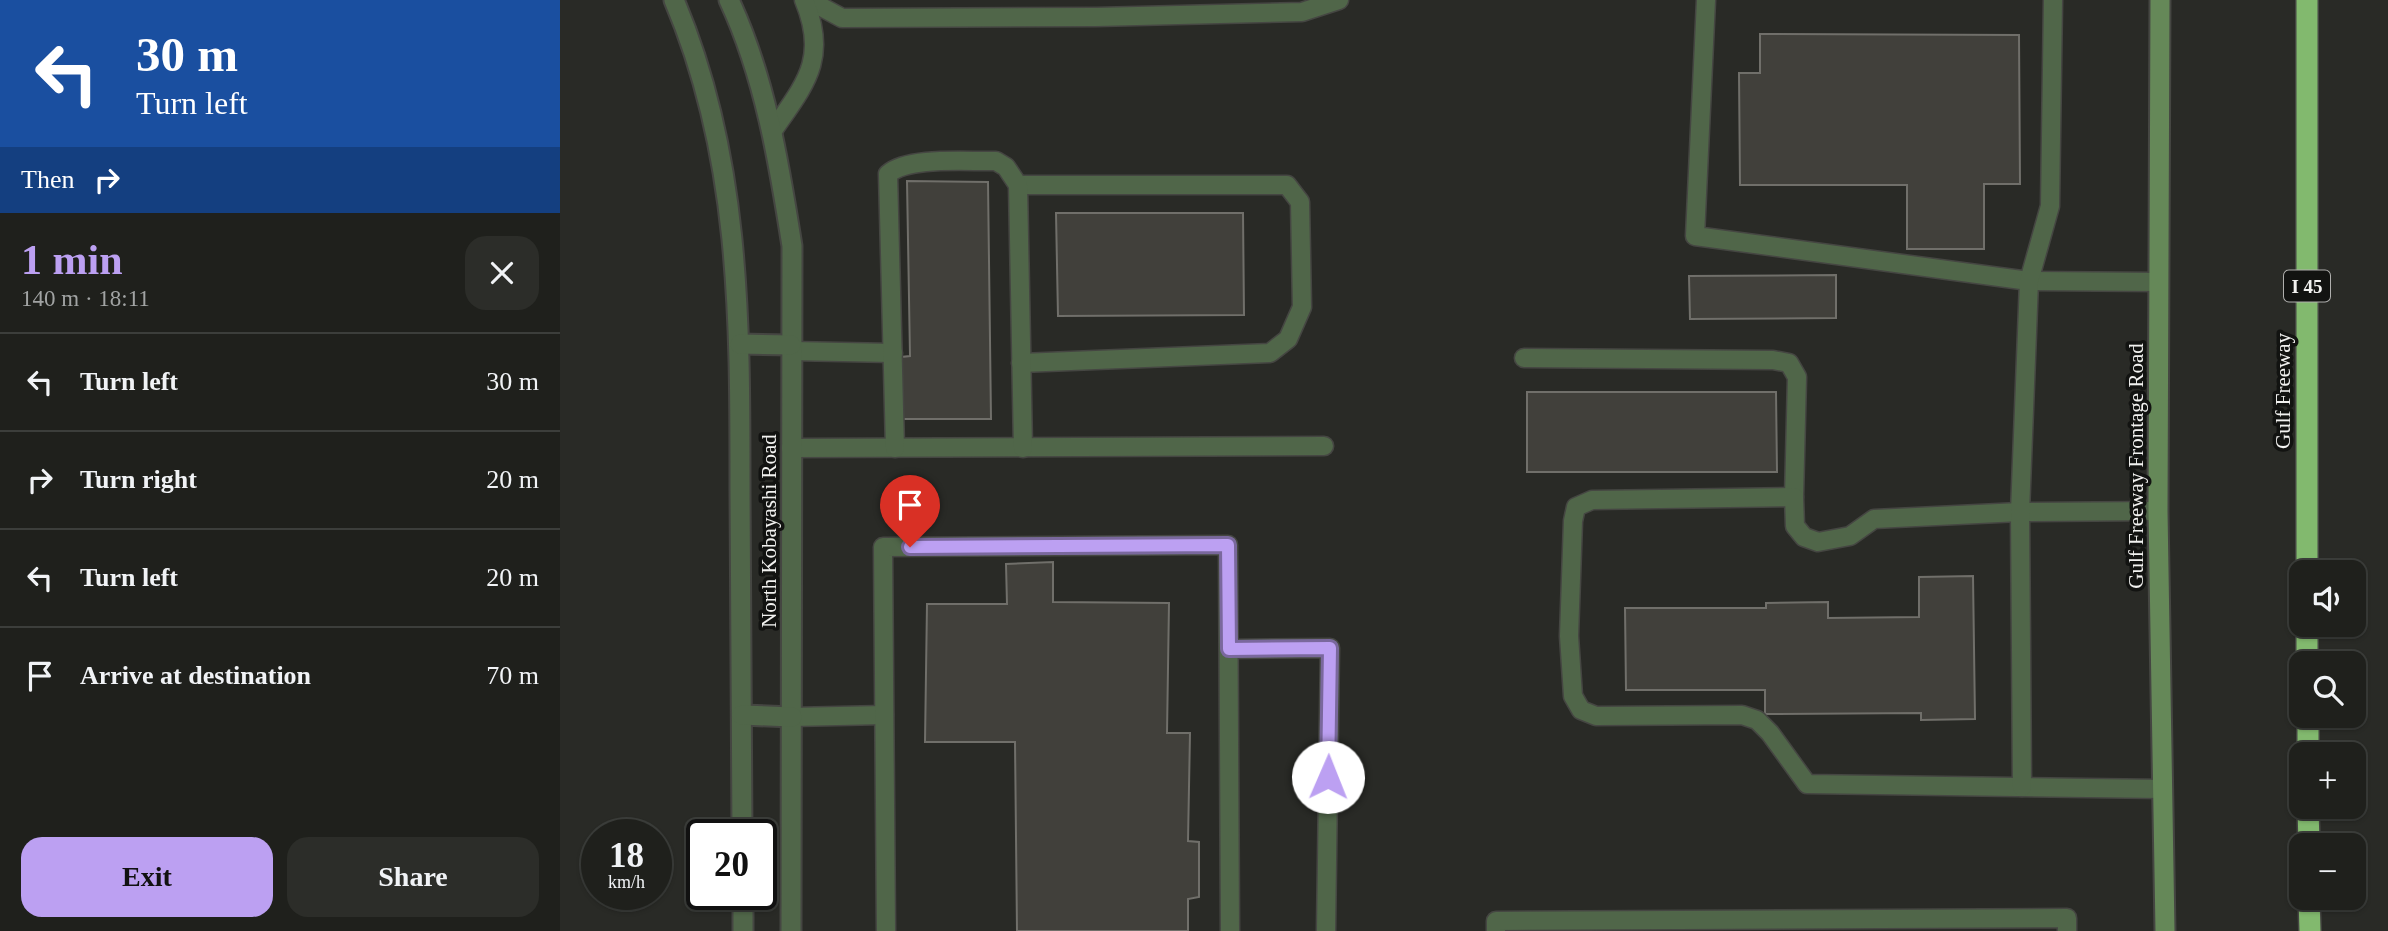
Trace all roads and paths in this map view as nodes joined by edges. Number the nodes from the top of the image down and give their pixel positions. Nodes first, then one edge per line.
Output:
1 (674, 0) edge
2 (729, 0) edge
3 (1339, 0) edge
4 (1706, 0) edge
5 (2053, 0) edge
6 (2160, 0) edge
7 (2306, 0) edge
8 (811, 3) edge
9 (1096, 9) edge
10 (772, 132) junction
11 (1017, 185) junction
12 (2028, 281) junction
13 (2159, 282) junction
14 (740, 344) junction
15 (791, 348) junction
16 (892, 353) junction
17 (1524, 358) dead end
18 (1021, 363) junction
19 (1324, 446) dead end
20 (791, 448) junction
21 (895, 448) junction
22 (1023, 448) junction
23 (1794, 497) junction
24 (2158, 511) junction
25 (2020, 512) junction
26 (2307, 560) edge
27 (1229, 649) junction
28 (742, 715) junction
29 (884, 715) junction
30 (792, 718) junction
31 (2022, 787) junction
32 (2162, 789) junction
33 (742, 819) edge
34 (743, 910) edge
35 (2309, 910) edge
36 (1591, 925) edge
37 (743, 931) edge
38 (791, 931) edge
39 (886, 931) edge
40 (1230, 931) edge
41 (1326, 931) edge
42 (1496, 931) edge
43 (2067, 931) edge
44 (2165, 931) edge
45 (2309, 931) edge

1 - 14 street, North Kobayashi Road
2 - 10 street, North Kobayashi Road
3 - 9 lane
4 - 12 lane
5 - 12 lane
6 - 13 main road, Gulf Freeway Frontage Road
7 - 26 highway, Gulf Freeway / I 45
8 - 9 lane
8 - 10 lane
10 - 15 street, North Kobayashi Road
11 - 16 lane
11 - 18 lane
11 - 18 lane
12 - 13 lane
12 - 25 lane
13 - 24 main road, Gulf Freeway Frontage Road
14 - 15 street
14 - 28 street, North Kobayashi Road
15 - 16 lane
15 - 20 street, North Kobayashi Road
16 - 21 lane
17 - 23 lane
18 - 22 lane
19 - 22 lane
20 - 21 lane
20 - 30 street, North Kobayashi Road
21 - 22 lane
23 - 25 lane
23 - 31 lane
24 - 25 lane
24 - 32 main road, Gulf Freeway Frontage Road
25 - 31 lane
27 - 29 lane
27 - 40 lane
27 - 41 lane
28 - 30 street
28 - 33 street, North Kobayashi Road
29 - 30 lane
29 - 39 lane
30 - 38 street, North Kobayashi Road
31 - 32 lane
32 - 44 main road, Gulf Freeway Frontage Road
34 - 37 street
35 - 45 highway
36 - 42 lane
36 - 43 lane

